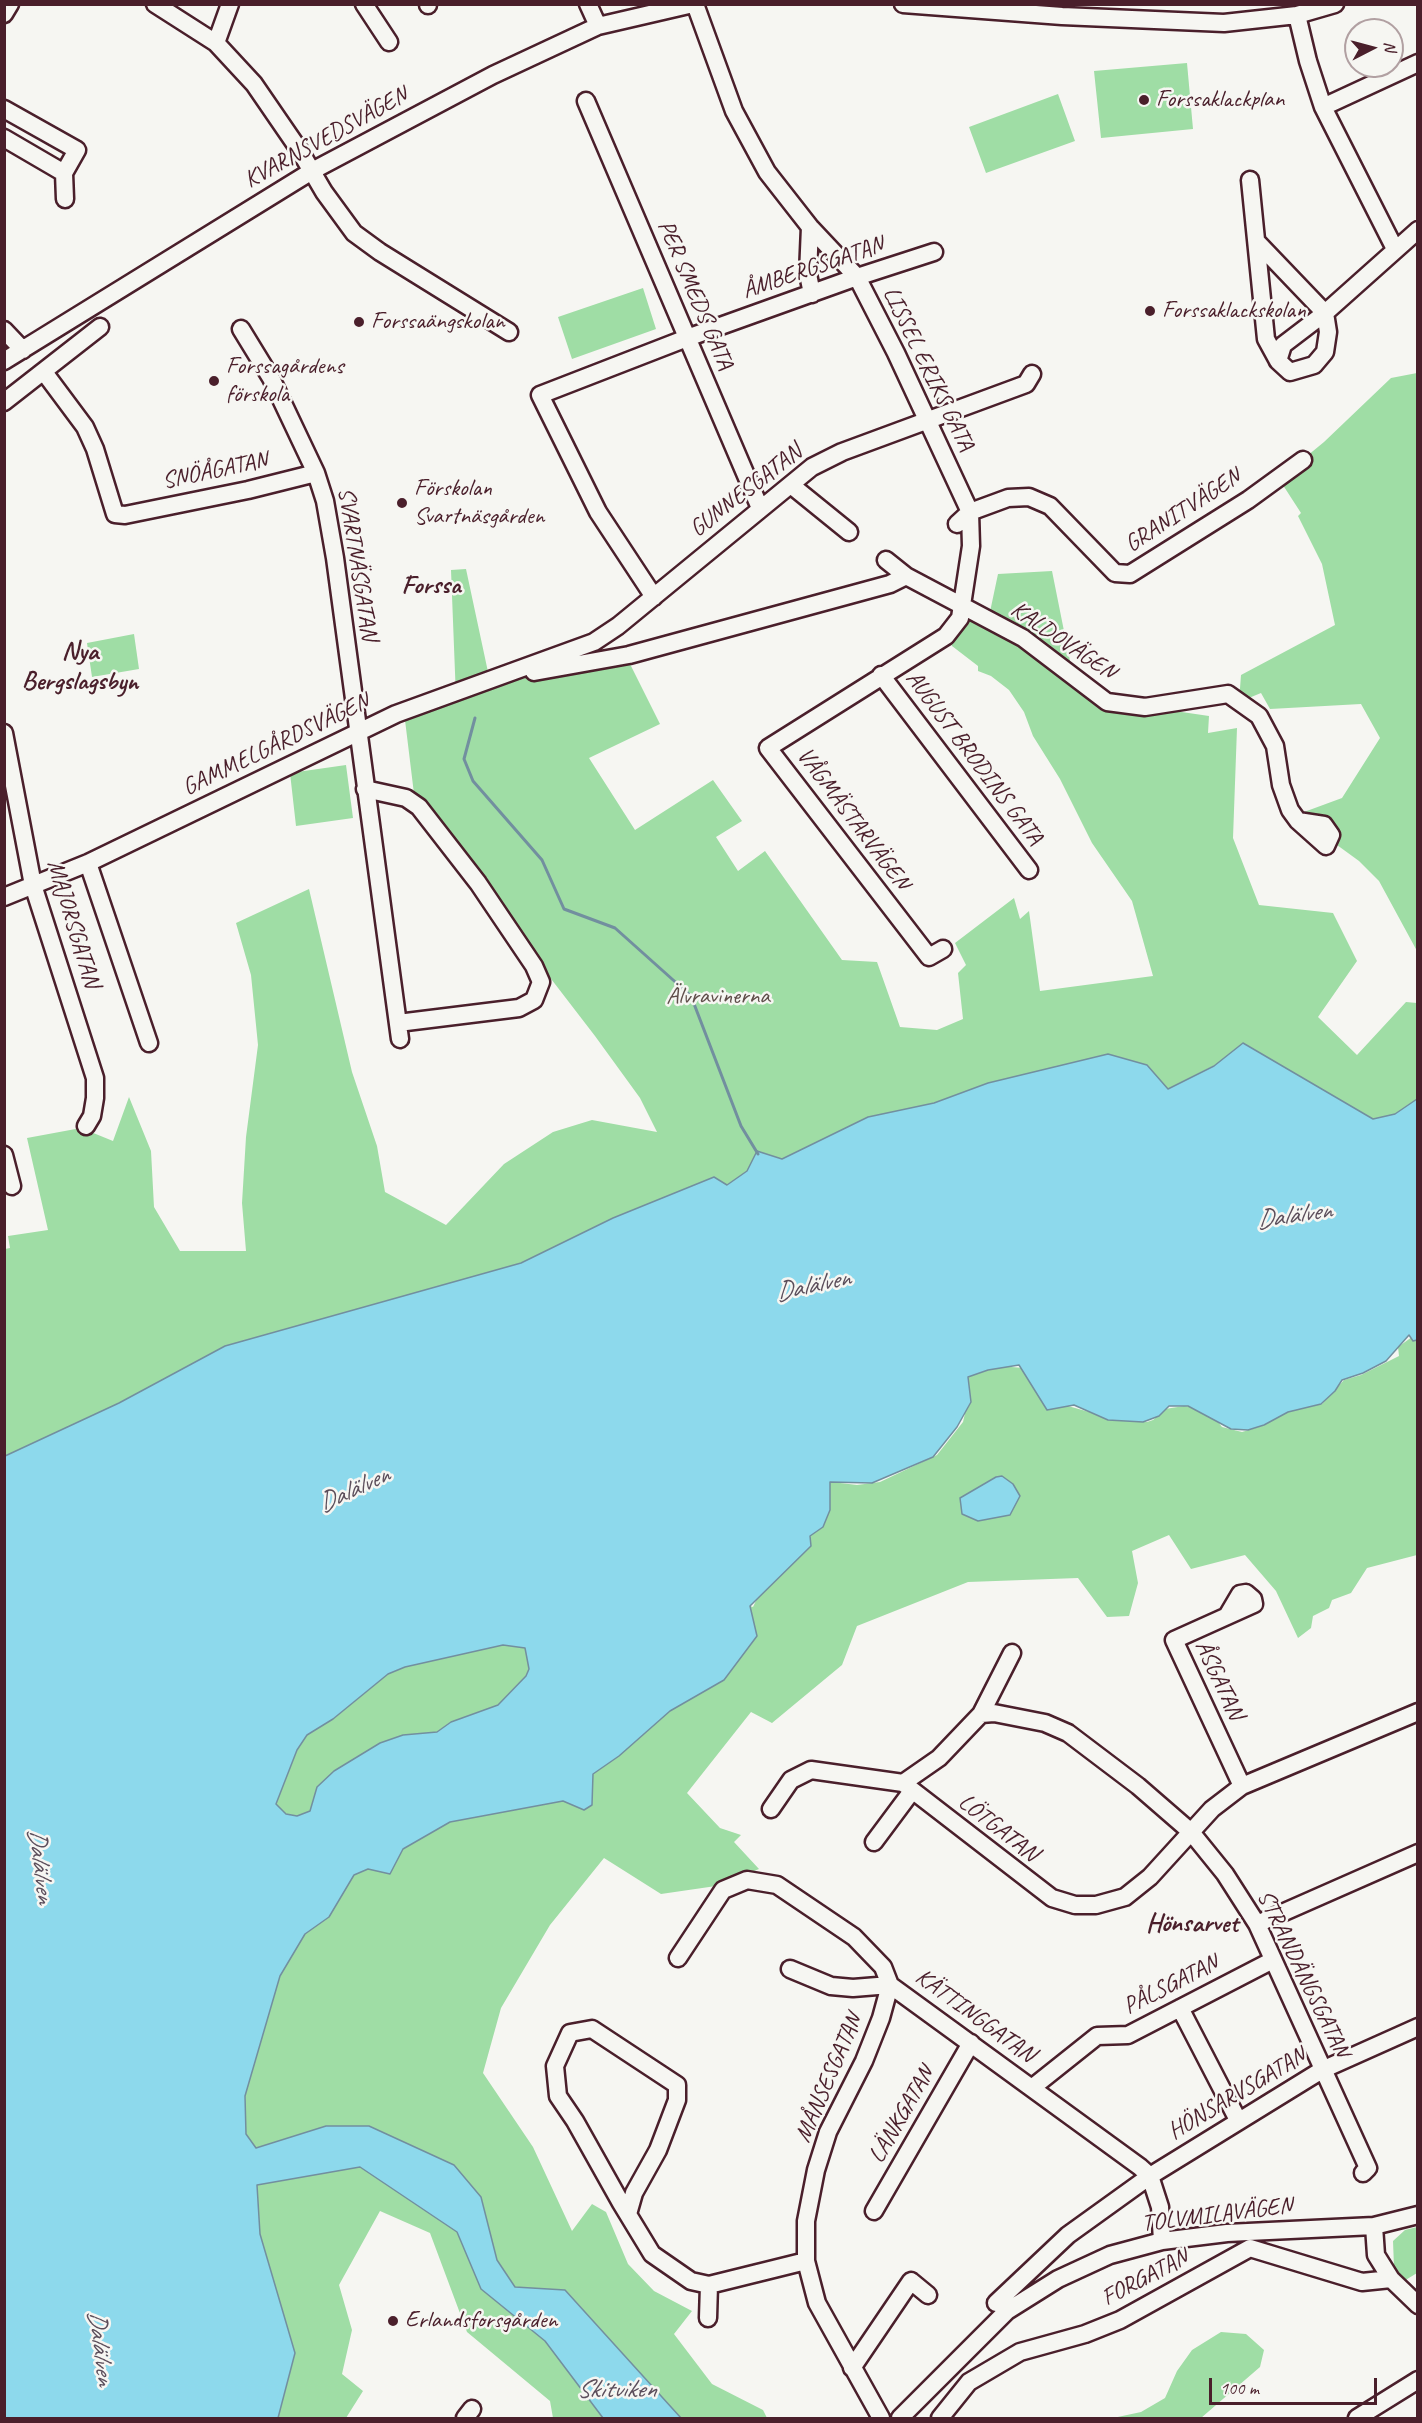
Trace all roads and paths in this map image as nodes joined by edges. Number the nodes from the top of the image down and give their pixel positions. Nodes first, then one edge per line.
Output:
1 (10, 4) edge
2 (155, 4) edge
3 (230, 4) edge
4 (363, 4) edge
5 (588, 4) edge
6 (694, 4) edge
7 (903, 4) edge
8 (1335, 4) edge
9 (4, 14) edge
10 (1297, 15) junction
11 (598, 26) junction
12 (389, 42) dead end
13 (216, 43) junction
14 (1418, 63) edge
15 (585, 101) dead end
16 (1323, 106) junction
17 (4, 110) edge
18 (4, 138) edge
19 (312, 171) junction
20 (64, 173) junction
21 (1251, 180) dead end
22 (64, 199) dead end
23 (810, 227) junction
24 (1418, 230) edge
25 (1258, 243) junction
26 (1395, 249) junction
27 (934, 252) dead end
28 (857, 277) junction
29 (812, 294) junction
30 (1325, 313) junction
31 (100, 327) dead end
32 (241, 329) dead end
33 (4, 330) edge
34 (509, 332) dead end
35 (687, 338) junction
36 (23, 350) junction
37 (4, 361) edge
38 (1278, 361) junction
39 (44, 372) junction
40 (1032, 374) dead end
41 (4, 402) edge
42 (928, 423) junction
43 (1303, 460) dead end
44 (316, 473) junction
45 (791, 485) junction
46 (760, 508) junction
47 (970, 512) junction
48 (957, 524) dead end
49 (849, 532) dead end
50 (886, 560) dead end
51 (906, 576) junction
52 (654, 597) junction
53 (962, 606) junction
54 (573, 652) joint
55 (881, 675) junction
56 (492, 677) junction
57 (357, 731) junction
58 (4, 733) edge
59 (365, 789) junction
60 (1326, 846) dead end
61 (88, 863) junction
62 (1029, 870) dead end
63 (33, 885) junction
64 (4, 897) edge
65 (943, 949) dead end
66 (148, 1042) dead end
67 (86, 1126) dead end
68 (4, 1155) edge
69 (12, 1186) dead end
70 (1254, 1604) dead end
71 (1012, 1653) dead end
72 (1418, 1712) edge
73 (981, 1714) junction
74 (1242, 1786) junction
75 (907, 1787) junction
76 (771, 1809) dead end
77 (1191, 1832) junction
78 (874, 1842) dead end
79 (1418, 1853) edge
80 (1257, 1924) junction
81 (678, 1958) dead end
82 (1273, 1960) junction
83 (790, 1970) dead end
84 (890, 1985) junction
85 (1180, 2008) junction
86 (1418, 2027) edge
87 (971, 2043) junction
88 (1322, 2070) junction
89 (1034, 2087) junction
90 (1238, 2120) junction
91 (1364, 2173) dead end
92 (1150, 2176) junction
93 (874, 2211) dead end
94 (628, 2214) junction
95 (1418, 2215) edge
96 (1374, 2226) junction
97 (1162, 2241) junction
98 (806, 2261) junction
99 (1391, 2279) junction
100 (709, 2284) junction
101 (928, 2295) dead end
102 (996, 2303) dead end
103 (1418, 2305) edge
104 (708, 2318) dead end
105 (852, 2368) junction
106 (1418, 2380) edge
107 (881, 2418) edge
108 (900, 2418) edge
109 (940, 2418) edge
110 (1356, 2418) edge

1 - 9 street
2 - 13 street
3 - 13 street
4 - 12 street
5 - 11 street
6 - 11 street, KVARNSVEDSVÄGEN
6 - 23 street, LISSEL ERIKS GATA
7 - 10 street
8 - 10 street
10 - 16 street
11 - 19 street, KVARNSVEDSVÄGEN
13 - 19 street
14 - 16 street
15 - 35 street, PER SMEDS GATA
16 - 26 street
17 - 20 street
18 - 20 street
19 - 34 street
19 - 36 street, KVARNSVEDSVÄGEN
20 - 22 street
21 - 25 street
23 - 28 street, LISSEL ERIKS GATA
23 - 29 street
24 - 26 street
25 - 30 street
25 - 38 street
26 - 30 street
27 - 28 street, ÅMBERGSGATAN
28 - 29 street, ÅMBERGSGATAN
28 - 42 street, LISSEL ERIKS GATA
29 - 35 street, ÅMBERGSGATAN
30 - 38 street
30 - 38 street
31 - 39 street
32 - 44 street, SVARTNÄSGATAN
33 - 36 street
35 - 46 street, PER SMEDS GATA
35 - 52 street, ÅMBERGSGATAN
36 - 37 street, KVARNSVEDSVÄGEN
39 - 41 street
39 - 44 street, SNÖÅGATAN
40 - 42 street, GUNNESGATAN
42 - 45 street, GUNNESGATAN
42 - 47 street, LISSEL ERIKS GATA
43 - 47 street, GRANITVÄGEN
44 - 57 street, SVARTNÄSGATAN
45 - 46 street, GUNNESGATAN
45 - 49 street
46 - 52 street, GUNNESGATAN
47 - 48 street, GRANITVÄGEN
47 - 53 street
50 - 51 street, KALDOVÄGEN
51 - 53 street, KALDOVÄGEN
51 - 56 street
52 - 54 street, GUNNESGATAN
53 - 55 street, VÅGMÄSTARVÄGEN
53 - 60 street, KALDOVÄGEN
54 - 56 street, GAMMELGÅRDSVÄGEN
55 - 62 street, AUGUST BRODINS GATA
55 - 65 street, VÅGMÄSTARVÄGEN
56 - 57 street, GAMMELGÅRDSVÄGEN
57 - 59 street, SVARTNÄSGATAN
57 - 61 street, GAMMELGÅRDSVÄGEN
58 - 63 street, MAJORSGATAN
59 - 59 street, SVARTNÄSGATAN
61 - 63 street, GAMMELGÅRDSVÄGEN
61 - 66 street
63 - 64 street, GAMMELGÅRDSVÄGEN
63 - 67 street, MAJORSGATAN
68 - 69 street
70 - 74 street, ÅSGATAN
71 - 73 street
72 - 74 street, LÖTGATAN
73 - 75 street
73 - 77 street, STRANDÄNGSGATAN
74 - 77 street, LÖTGATAN
75 - 76 street
75 - 77 street, LÖTGATAN
75 - 78 street
77 - 80 street, STRANDÄNGSGATAN
79 - 80 street
80 - 82 street, STRANDÄNGSGATAN
81 - 84 street, KÄTTINGGATAN
82 - 85 street, PÅLSGATAN
82 - 88 street, STRANDÄNGSGATAN
83 - 84 street, MÅNSESGATAN
84 - 87 street, KÄTTINGGATAN
84 - 98 street, MÅNSESGATAN
85 - 89 street, PÅLSGATAN
85 - 90 street
86 - 88 street, HÖNSARVSGATAN
87 - 89 street, KÄTTINGGATAN
87 - 93 street, LÄNKGATAN
88 - 90 street, HÖNSARVSGATAN
88 - 91 street, STRANDÄNGSGATAN
89 - 92 street, KÄTTINGGATAN
90 - 92 street, HÖNSARVSGATAN
92 - 97 street
92 - 102 street, HÖNSARVSGATAN
94 - 94 street
94 - 100 street
95 - 96 street, TOLVMILAVÄGEN
96 - 97 street, TOLVMILAVÄGEN
96 - 99 street
97 - 108 street, TOLVMILAVÄGEN
98 - 100 street
98 - 105 street, MÅNSESGATAN
99 - 103 street
99 - 109 street, FORGATAN
100 - 104 street
101 - 105 street
105 - 107 street, MÅNSESGATAN
106 - 110 street

